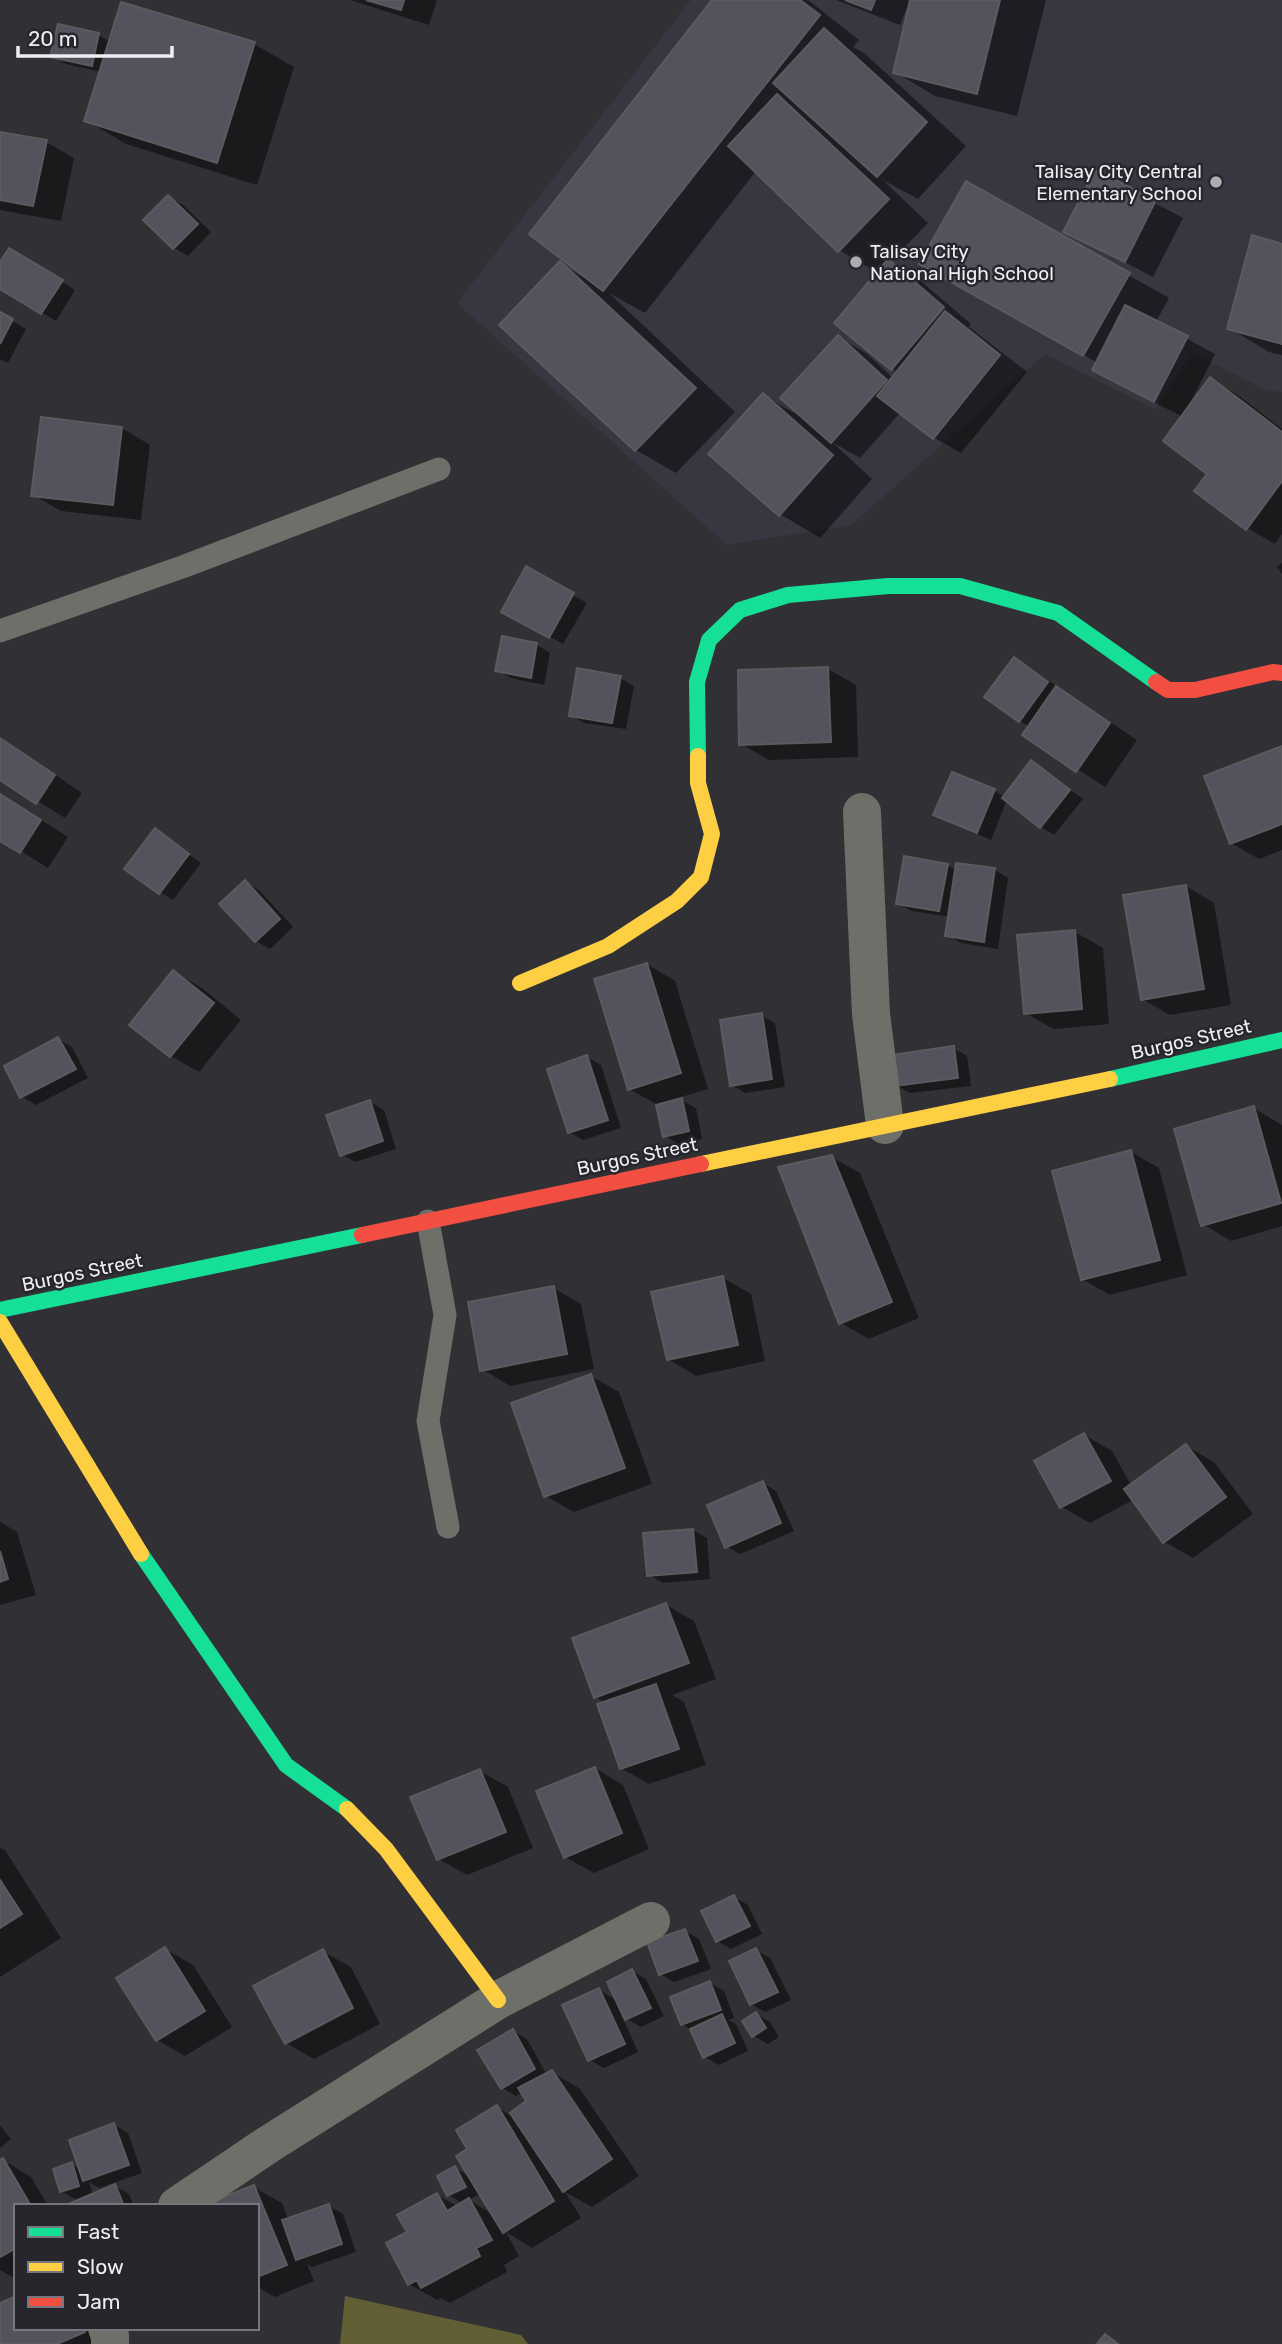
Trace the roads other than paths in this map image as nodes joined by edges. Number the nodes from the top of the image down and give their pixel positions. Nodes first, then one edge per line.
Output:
1 (439, 469) dead end
2 (0, 631) edge
3 (1282, 673) edge
4 (862, 812) dead end
5 (520, 983) dead end
6 (1282, 1040) edge
7 (885, 1125) junction
8 (428, 1221) junction
9 (0, 1310) edge
10 (0, 1322) edge
11 (448, 1527) dead end
12 (651, 1921) dead end
13 (498, 2000) junction
14 (180, 2204) edge

1 - 2 lane
3 - 5 street
4 - 7 street
6 - 7 street, Burgos Street
7 - 8 street, Burgos Street
8 - 9 street, Burgos Street
8 - 11 lane
10 - 13 street
12 - 13 street
13 - 14 street

